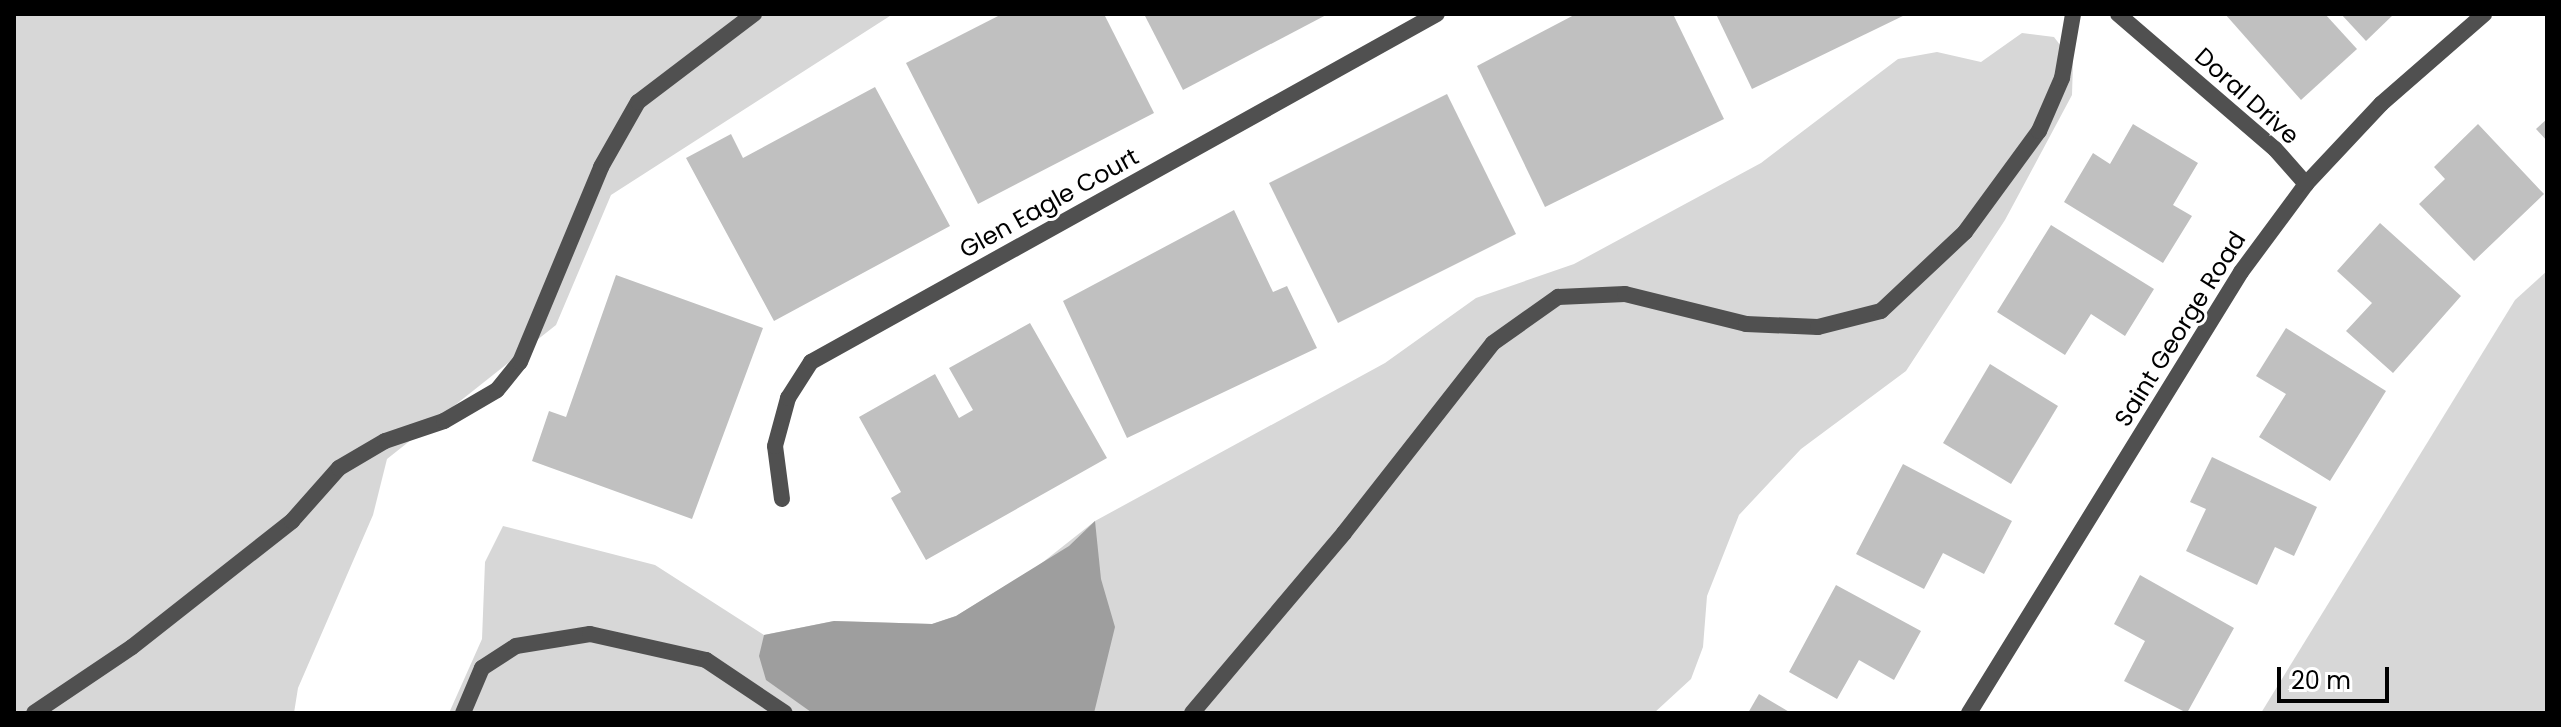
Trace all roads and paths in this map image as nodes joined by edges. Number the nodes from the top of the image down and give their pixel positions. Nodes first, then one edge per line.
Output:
1 (754, 14) edge
2 (1437, 14) edge
3 (2073, 14) edge
4 (2118, 14) edge
5 (2484, 14) edge
6 (2306, 184) junction
7 (782, 499) dead end
8 (34, 713) edge
9 (463, 713) edge
10 (785, 713) edge
11 (1192, 713) edge
12 (1969, 713) edge

1 - 8 street
2 - 7 street, Glen Eagle Court
3 - 11 street
4 - 6 street, Doral Drive
5 - 6 street, Saint George Road
6 - 12 street, Saint George Road
9 - 10 street

